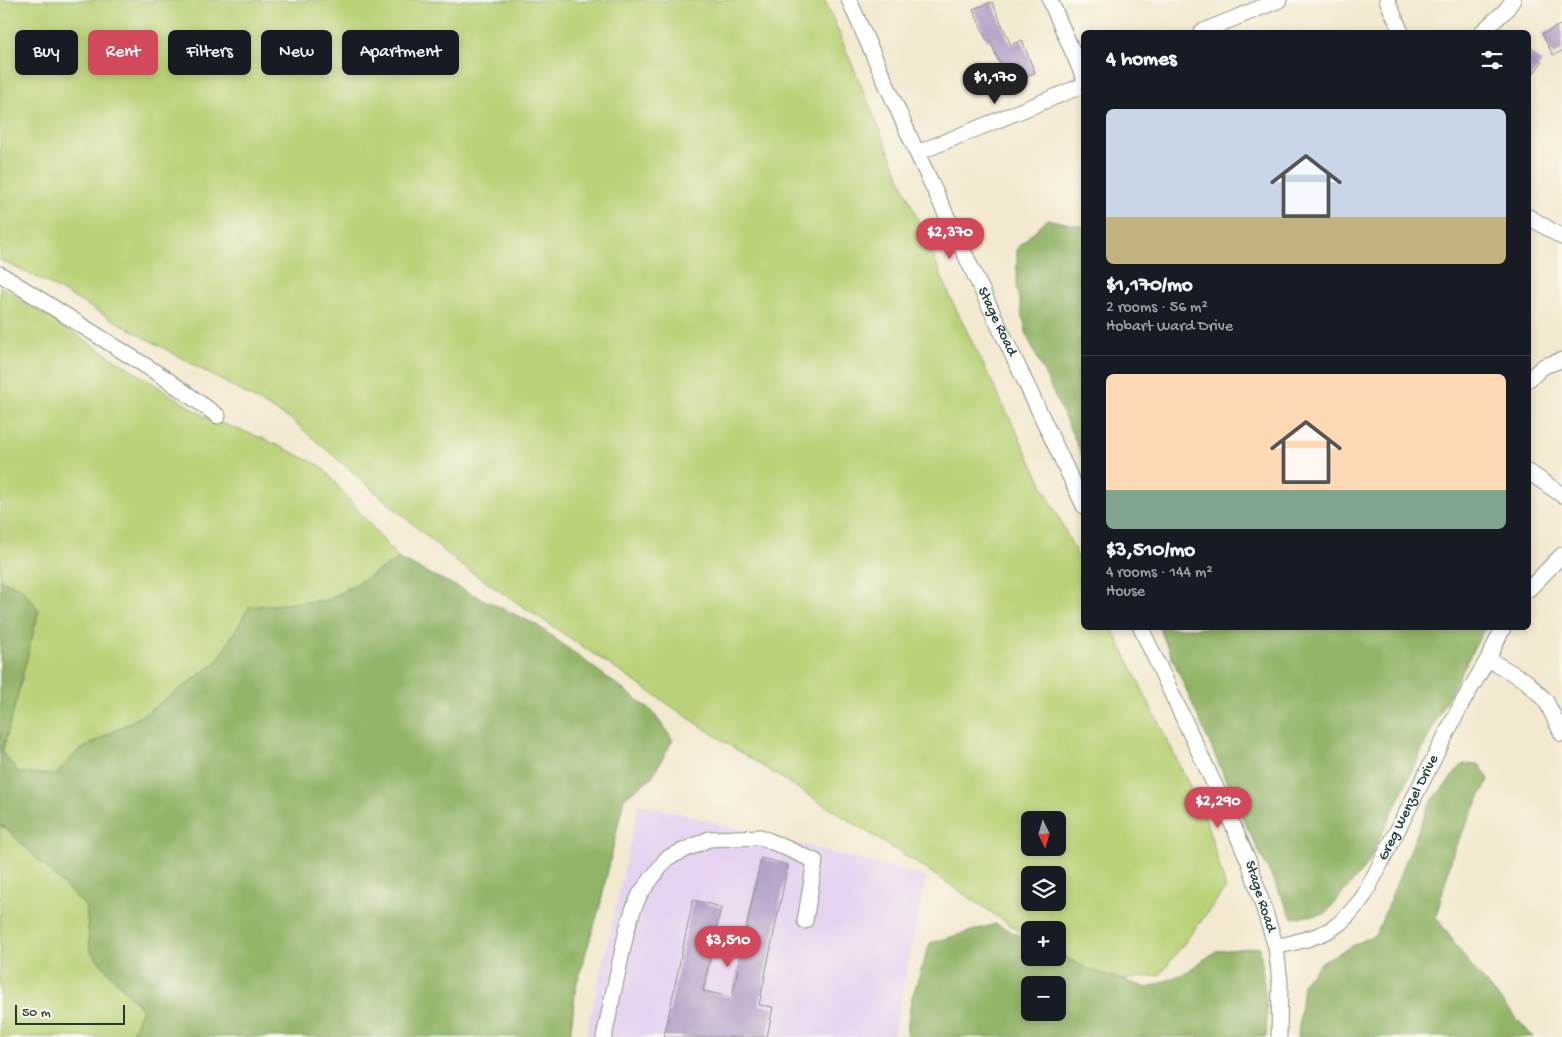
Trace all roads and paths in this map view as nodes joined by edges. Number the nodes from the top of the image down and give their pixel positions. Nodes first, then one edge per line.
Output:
1 (849, 0) edge
2 (1050, 0) edge
3 (1279, 0) edge
4 (1387, 0) edge
5 (1513, 0) edge
6 (1206, 30) edge
7 (1400, 30) edge
8 (1484, 30) edge
9 (1081, 71) edge
10 (1081, 86) edge
11 (917, 153) junction
12 (1531, 218) edge
13 (1562, 237) edge
14 (0, 274) edge
15 (1562, 360) edge
16 (1531, 377) edge
17 (218, 416) dead end
18 (1531, 473) edge
19 (1562, 495) edge
20 (1081, 500) edge
21 (1562, 555) edge
22 (1531, 587) edge
23 (1142, 630) edge
24 (1499, 630) edge
25 (1488, 659) junction
26 (1562, 734) edge
27 (804, 921) dead end
28 (1276, 947) junction
29 (604, 1037) edge
30 (1279, 1037) edge

1 - 11 street, Stage Road
2 - 9 street
3 - 6 street
4 - 7 street
5 - 8 street
10 - 11 street
11 - 20 street, Stage Road
12 - 13 street
14 - 17 street
15 - 16 street
18 - 19 street
21 - 22 street
23 - 28 street, Stage Road
24 - 25 street, Greg Wenzel Drive
25 - 26 street
25 - 28 street, Greg Wenzel Drive
27 - 29 street
28 - 30 street, Stage Road

